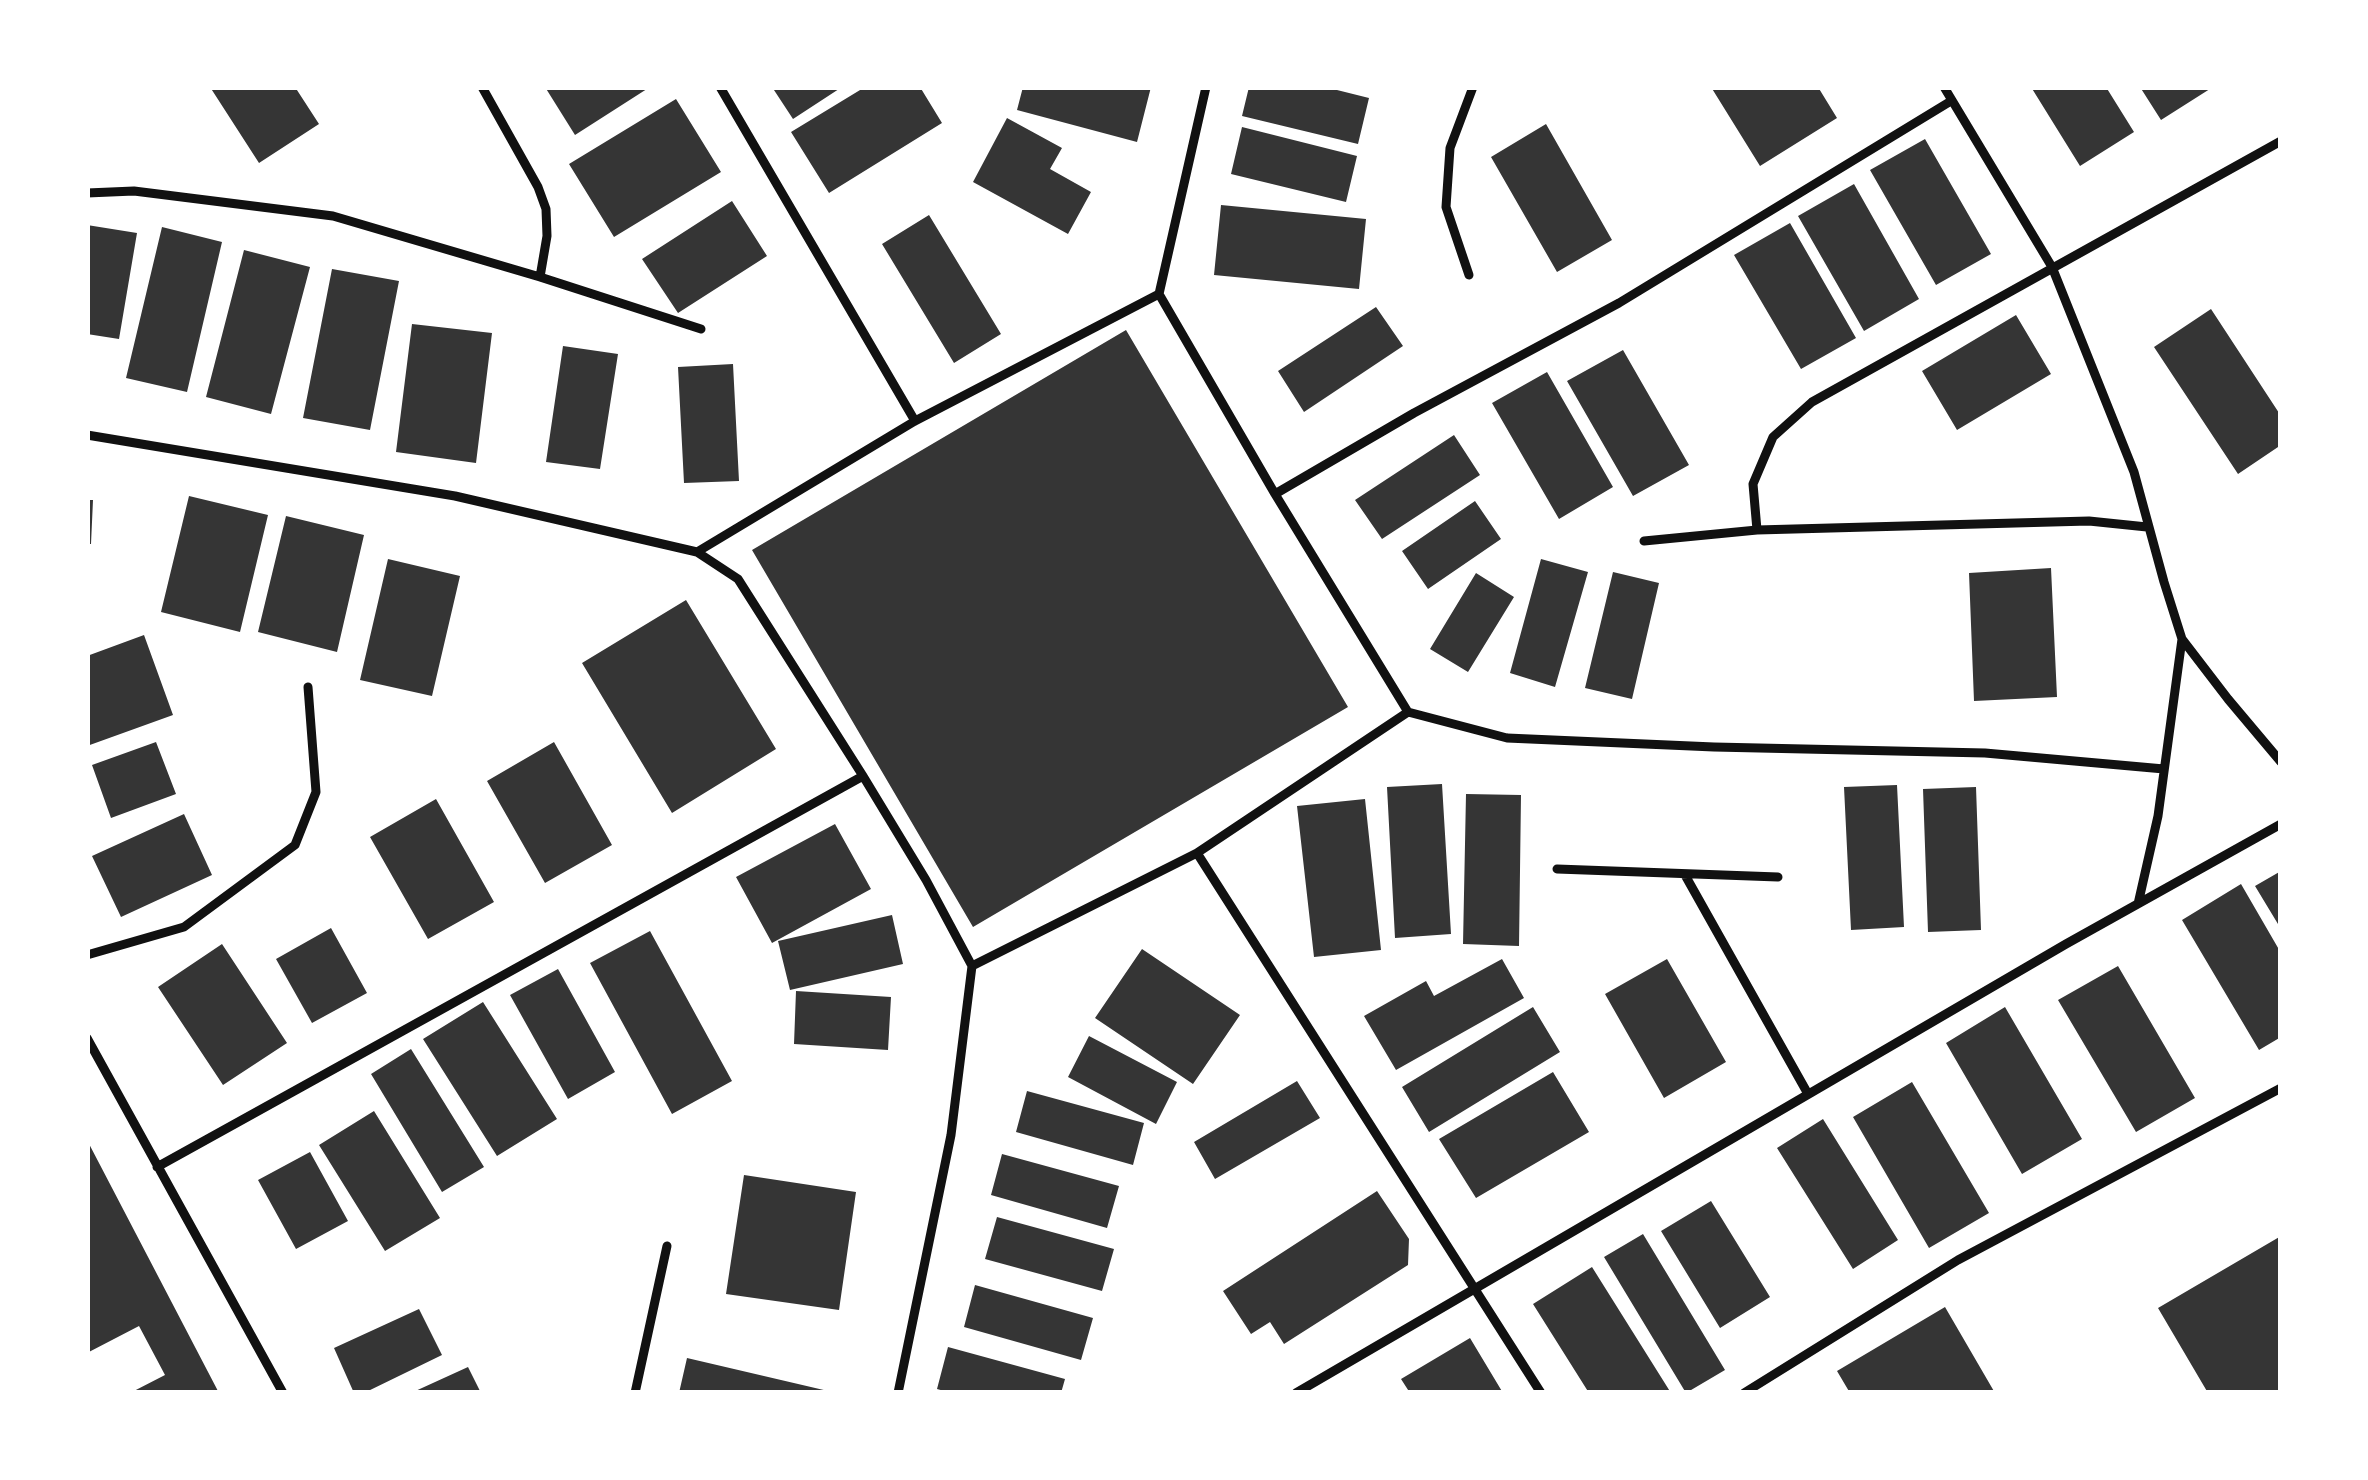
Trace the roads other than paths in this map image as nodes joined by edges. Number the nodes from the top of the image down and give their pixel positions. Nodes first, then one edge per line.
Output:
1 (482, 87) edge
2 (720, 87) edge
3 (1206, 87) edge
4 (1473, 87) edge
5 (1945, 87) edge
6 (1951, 101) junction
7 (2281, 141) edge
8 (87, 193) edge
9 (2053, 267) junction
10 (1468, 275) dead end
11 (540, 278) junction
12 (1159, 294) junction
13 (701, 329) dead end
14 (915, 421) junction
15 (87, 435) edge
16 (1275, 494) junction
17 (2147, 527) junction
18 (1757, 530) junction
19 (1644, 541) dead end
20 (697, 552) junction
21 (2182, 639) junction
22 (308, 687) dead end
23 (1408, 712) junction
24 (2281, 762) edge
25 (2164, 769) junction
26 (863, 776) junction
27 (2281, 824) edge
28 (1197, 853) junction
29 (1557, 868) dead end
30 (1685, 875) junction
31 (1778, 878) dead end
32 (2138, 904) junction
33 (87, 955) edge
34 (972, 966) junction
35 (87, 1038) edge
36 (2281, 1088) edge
37 (1808, 1094) junction
38 (157, 1167) junction
39 (667, 1246) dead end
40 (1476, 1287) junction
41 (283, 1393) edge
42 (635, 1393) edge
43 (898, 1393) edge
44 (1296, 1393) edge
45 (1541, 1393) edge
46 (1744, 1393) edge

1 - 11 lane
2 - 14 lane
3 - 12 lane
4 - 10 lane
5 - 6 lane
6 - 9 lane
6 - 16 lane
7 - 9 lane
8 - 11 lane
9 - 17 lane
9 - 18 lane
11 - 13 lane
12 - 14 lane
12 - 16 lane
14 - 20 lane
15 - 20 lane
16 - 23 lane
17 - 18 lane
17 - 21 lane
18 - 19 lane
20 - 26 lane
21 - 24 lane
21 - 25 lane
22 - 33 lane
23 - 25 lane
23 - 28 lane
25 - 32 lane
26 - 34 lane
26 - 38 lane
27 - 32 lane
28 - 34 lane
28 - 40 lane
29 - 30 lane
30 - 31 lane
30 - 37 lane
32 - 37 lane
34 - 43 lane
35 - 38 lane
36 - 46 lane
37 - 40 lane
38 - 41 lane
39 - 42 lane
40 - 44 lane
40 - 45 lane

